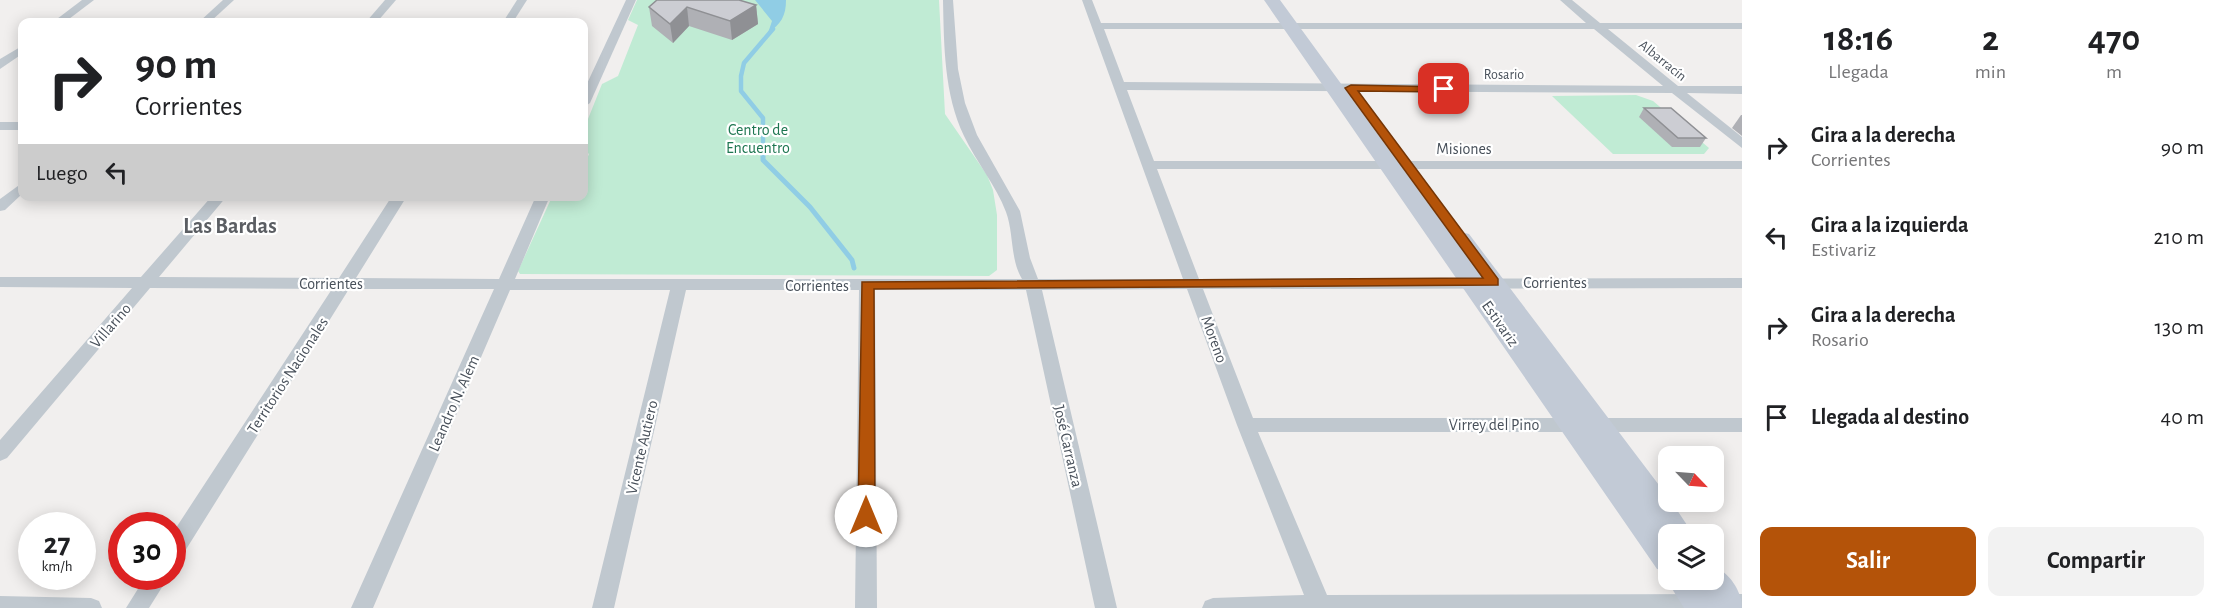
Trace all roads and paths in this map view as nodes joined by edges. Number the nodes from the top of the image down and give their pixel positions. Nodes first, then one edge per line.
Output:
1 (89, 0) edge
2 (229, 0) edge
3 (391, 0) edge
4 (522, 0) edge
5 (631, 0) edge
6 (948, 0) edge
7 (1087, 0) edge
8 (1272, 0) edge
9 (1286, 0) edge
10 (1565, 0) edge
11 (64, 18) edge
12 (209, 18) edge
13 (375, 18) edge
14 (511, 18) edge
15 (1096, 26) junction
16 (1596, 26) junction
17 (1742, 26) edge
18 (1298, 27) junction
19 (18, 52) edge
20 (0, 65) edge
21 (1121, 86) junction
22 (1342, 88) junction
23 (1676, 90) junction
24 (1742, 90) edge
25 (588, 94) edge
26 (0, 126) edge
27 (18, 126) edge
28 (1742, 144) edge
29 (1150, 165) junction
30 (1742, 165) edge
31 (1399, 166) junction
32 (18, 191) edge
33 (216, 201) edge
34 (397, 201) edge
35 (541, 201) edge
36 (0, 207) edge
37 (0, 282) edge
38 (147, 282) junction
39 (1194, 282) junction
40 (1482, 282) junction
41 (347, 283) junction
42 (1742, 283) edge
43 (507, 284) junction
44 (1033, 284) junction
45 (680, 285) junction
46 (867, 285) junction
47 (1572, 423) junction
48 (1597, 424) junction
49 (1246, 425) junction
50 (1742, 425) edge
51 (0, 453) edge
52 (1671, 524) edge
53 (186, 531) edge
54 (1658, 545) edge
55 (149, 590) edge
56 (1714, 598) edge
57 (0, 606) edge
58 (1321, 606) edge
59 (91, 608) edge
60 (137, 608) edge
61 (362, 608) edge
62 (603, 608) edge
63 (866, 608) edge
64 (1106, 608) edge
65 (1213, 608) edge

1 - 11 street
2 - 12 street
3 - 13 street
4 - 14 street
5 - 25 street
6 - 44 street, José Carranza
7 - 15 street, Moreno
8 - 18 main road, Estivariz
9 - 18 main road, Estivariz
10 - 16 street, Albarracín
15 - 18 street
15 - 21 street, Moreno
16 - 17 street
16 - 18 street
16 - 23 street, Albarracín
18 - 22 main road, Estivariz
19 - 20 street
21 - 22 street, Rosario
21 - 29 street, Moreno
22 - 23 street, Rosario
22 - 31 main road, Estivariz
23 - 24 street, Rosario
23 - 28 street, Albarracín
26 - 27 street
29 - 31 street, Misiones
29 - 39 street, Moreno
30 - 31 street, Misiones
31 - 40 main road, Estivariz
32 - 36 street
33 - 38 street, Villarino
34 - 41 street, Territorios Nacionales
35 - 43 street, Leandro N. Alem
37 - 38 street, Corrientes
38 - 41 street, Corrientes
38 - 51 street, Villarino
39 - 40 street, Corrientes
39 - 44 street, Corrientes
39 - 49 street, Moreno
40 - 42 street, Corrientes
40 - 47 main road, Estivariz
40 - 48 main road, Estivariz
41 - 43 street, Corrientes
41 - 53 street, Territorios Nacionales
43 - 45 street, Corrientes
43 - 61 street, Leandro N. Alem
44 - 46 street, Corrientes
44 - 64 street, José Carranza
45 - 46 street, Corrientes
45 - 62 street, Vicente Autiero
46 - 63 street
47 - 48 street, Virrey del Pino
47 - 49 street, Virrey del Pino
47 - 54 main road, Estivariz
48 - 50 street, Virrey del Pino
48 - 52 main road, Estivariz
49 - 58 street, Moreno
55 - 60 street
56 - 58 street
57 - 59 street
58 - 65 street

